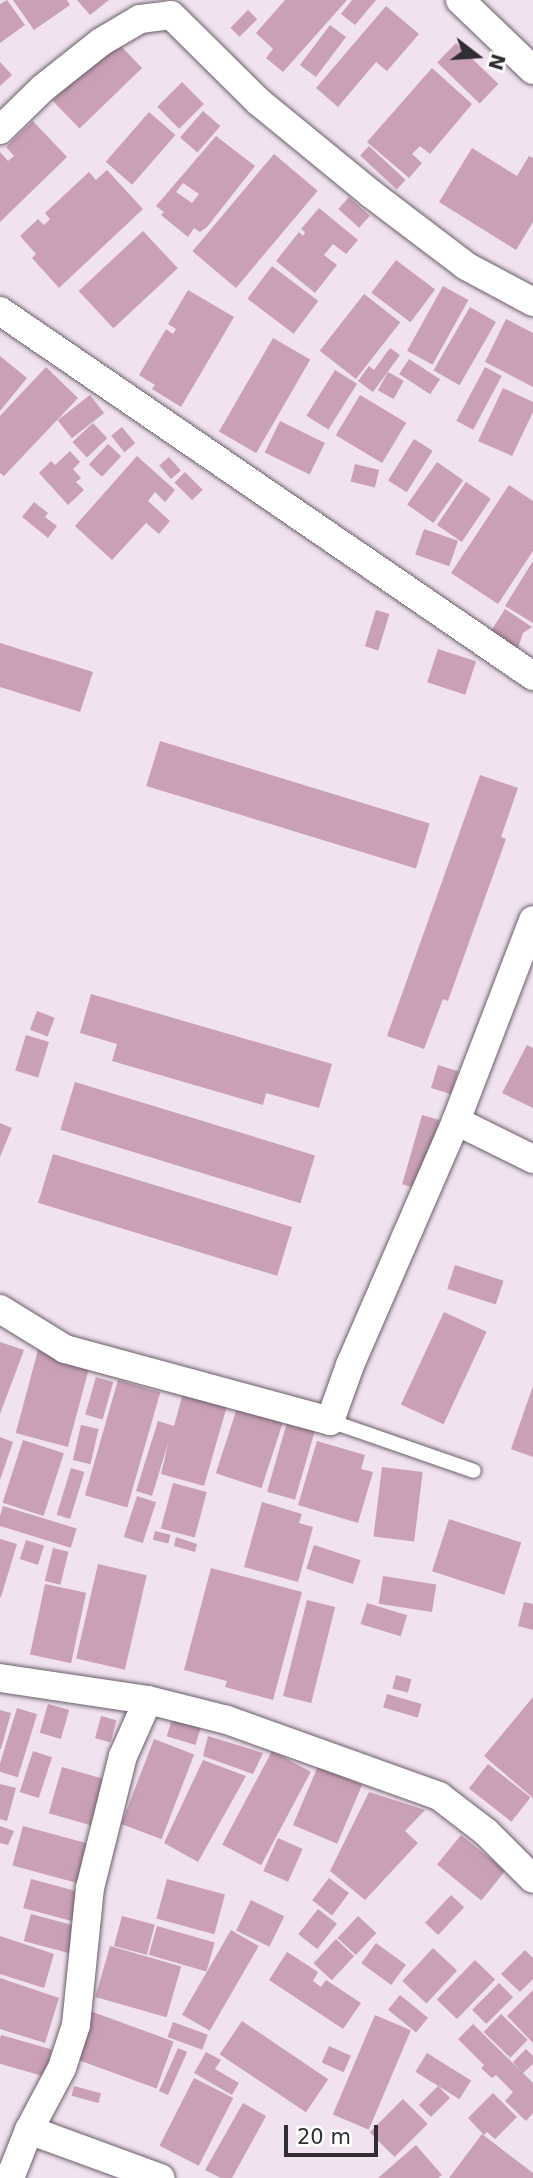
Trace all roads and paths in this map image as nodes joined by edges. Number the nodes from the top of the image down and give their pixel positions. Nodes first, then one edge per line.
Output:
1 (460, 0) edge
2 (533, 70) edge
3 (0, 130) edge
4 (533, 302) edge
5 (0, 311) edge
6 (533, 676) edge
7 (533, 920) edge
8 (456, 1121) junction
9 (533, 1159) edge
10 (0, 1309) edge
11 (330, 1421) junction
12 (474, 1471) dead end
13 (0, 1678) edge
14 (148, 1700) junction
15 (533, 1879) edge
16 (29, 2130) junction
17 (10, 2178) edge
18 (160, 2178) edge

1 - 2 street
3 - 4 street
5 - 6 street
7 - 8 street
8 - 9 street
8 - 11 street
10 - 11 street
11 - 12 lane
13 - 14 street
14 - 15 street
14 - 16 street
16 - 17 street
16 - 18 street

